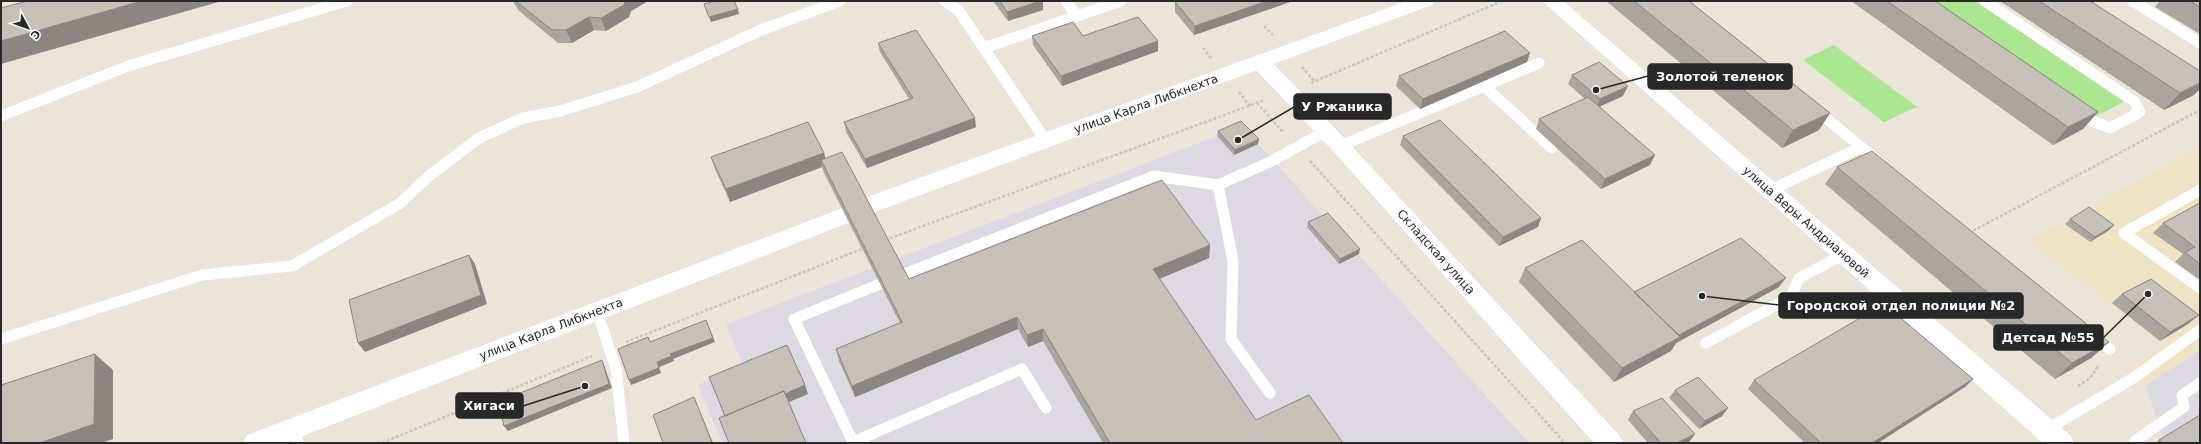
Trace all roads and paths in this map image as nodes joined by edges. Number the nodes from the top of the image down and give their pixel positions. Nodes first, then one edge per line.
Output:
1 (347, 1) edge
2 (840, 1) edge
3 (945, 1) edge
4 (1066, 1) edge
5 (1121, 1) edge
6 (1425, 1) edge
7 (1502, 1) edge
8 (1551, 1) edge
9 (1985, 1) edge
10 (2133, 1) edge
11 (1076, 15) junction
12 (2200, 43) edge
13 (984, 48) junction
14 (1261, 63) junction
15 (1539, 63) dead end
16 (1484, 86) junction
17 (1288, 92) junction
18 (1807, 102) edge
19 (1257, 103) junction
20 (2072, 108) edge
21 (2200, 110) edge
22 (1, 116) edge
23 (1333, 139) junction
24 (1046, 141) junction
25 (1296, 146) junction
26 (1861, 147) junction
27 (1552, 148) dead end
28 (1891, 171) edge
29 (1218, 184) junction
30 (2200, 190) edge
31 (1769, 191) junction
32 (867, 206) edge
33 (845, 215) edge
34 (1969, 233) edge
35 (884, 240) edge
36 (1842, 255) junction
37 (902, 275) edge
38 (880, 284) edge
39 (2200, 288) edge
40 (597, 311) junction
41 (2086, 328) edge
42 (2200, 330) edge
43 (1, 339) edge
44 (1706, 343) dead end
45 (2110, 349) joint
46 (2200, 383) edge
47 (2077, 387) dead end
48 (1270, 393) dead end
49 (1046, 408) dead end
50 (296, 435) edge
51 (2053, 437) edge
52 (854, 442) edge
53 (256, 443) edge
54 (624, 443) edge
55 (1565, 443) edge
56 (1610, 443) edge
57 (2136, 443) edge

1 - 22 lane
2 - 43 lane
3 - 13 lane
4 - 11 lane
5 - 11 lane
6 - 14 main road, улица Карла Либкнехта
7 - 17 path
8 - 31 main road, улица Веры Андриановой
9 - 20 lane
10 - 12 lane
11 - 13 lane
13 - 24 lane
14 - 17 main road, Складская улица
14 - 24 main road, улица Карла Либкнехта
15 - 16 lane
16 - 23 lane
16 - 27 lane
17 - 19 path
17 - 23 main road, Складская улица
18 - 26 lane
19 - 25 path
19 - 35 path
21 - 34 path
23 - 25 lane
23 - 56 main road, Складская улица
24 - 32 main road, улица Карла Либкнехта
25 - 29 lane
25 - 55 path
26 - 28 lane
26 - 31 lane
29 - 37 lane
29 - 48 lane
30 - 39 lane
31 - 36 main road, улица Веры Андриановой
33 - 40 main road, улица Карла Либкнехта
36 - 44 lane
36 - 51 main road, улица Веры Андриановой
38 - 52 lane
40 - 50 main road, улица Карла Либкнехта
40 - 54 lane
41 - 45 lane
42 - 51 lane
45 - 47 path
46 - 57 lane
49 - 52 lane
50 - 53 main road, улица Карла Либкнехта

